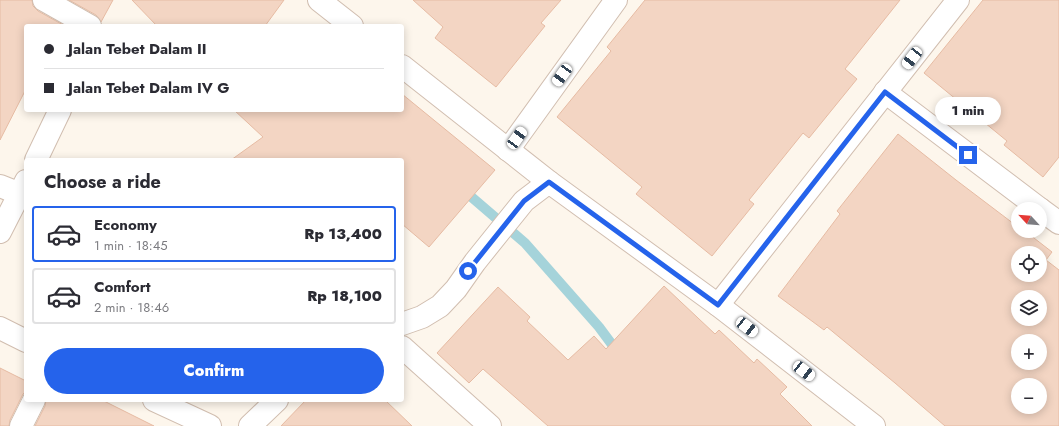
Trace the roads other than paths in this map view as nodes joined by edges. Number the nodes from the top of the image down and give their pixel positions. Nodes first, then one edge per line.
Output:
1 (44, 0) edge
2 (319, 0) edge
3 (616, 0) edge
4 (958, 0) edge
5 (86, 24) edge
6 (349, 24) edge
7 (404, 68) edge
8 (885, 92) junction
9 (59, 112) edge
10 (508, 150) junction
11 (37, 158) edge
12 (549, 182) junction
13 (0, 186) edge
14 (23, 188) edge
15 (1031, 202) edge
16 (1047, 214) edge
17 (1059, 223) edge
18 (0, 232) edge
19 (718, 305) junction
20 (404, 323) edge
21 (0, 328) edge
22 (24, 339) edge
23 (404, 349) edge
24 (33, 402) edge
25 (158, 402) edge
26 (275, 402) edge
27 (21, 426) edge
28 (210, 426) edge
29 (250, 426) edge
30 (490, 426) edge
31 (874, 426) edge

1 - 5 street
2 - 6 street
3 - 10 street
4 - 8 street
7 - 10 street
8 - 15 street
8 - 19 street
9 - 11 street
10 - 12 street
12 - 19 street
12 - 20 street
13 - 14 street
14 - 18 street
16 - 17 street
19 - 31 street
21 - 22 street
23 - 30 street
24 - 27 street
25 - 28 street
26 - 29 street

